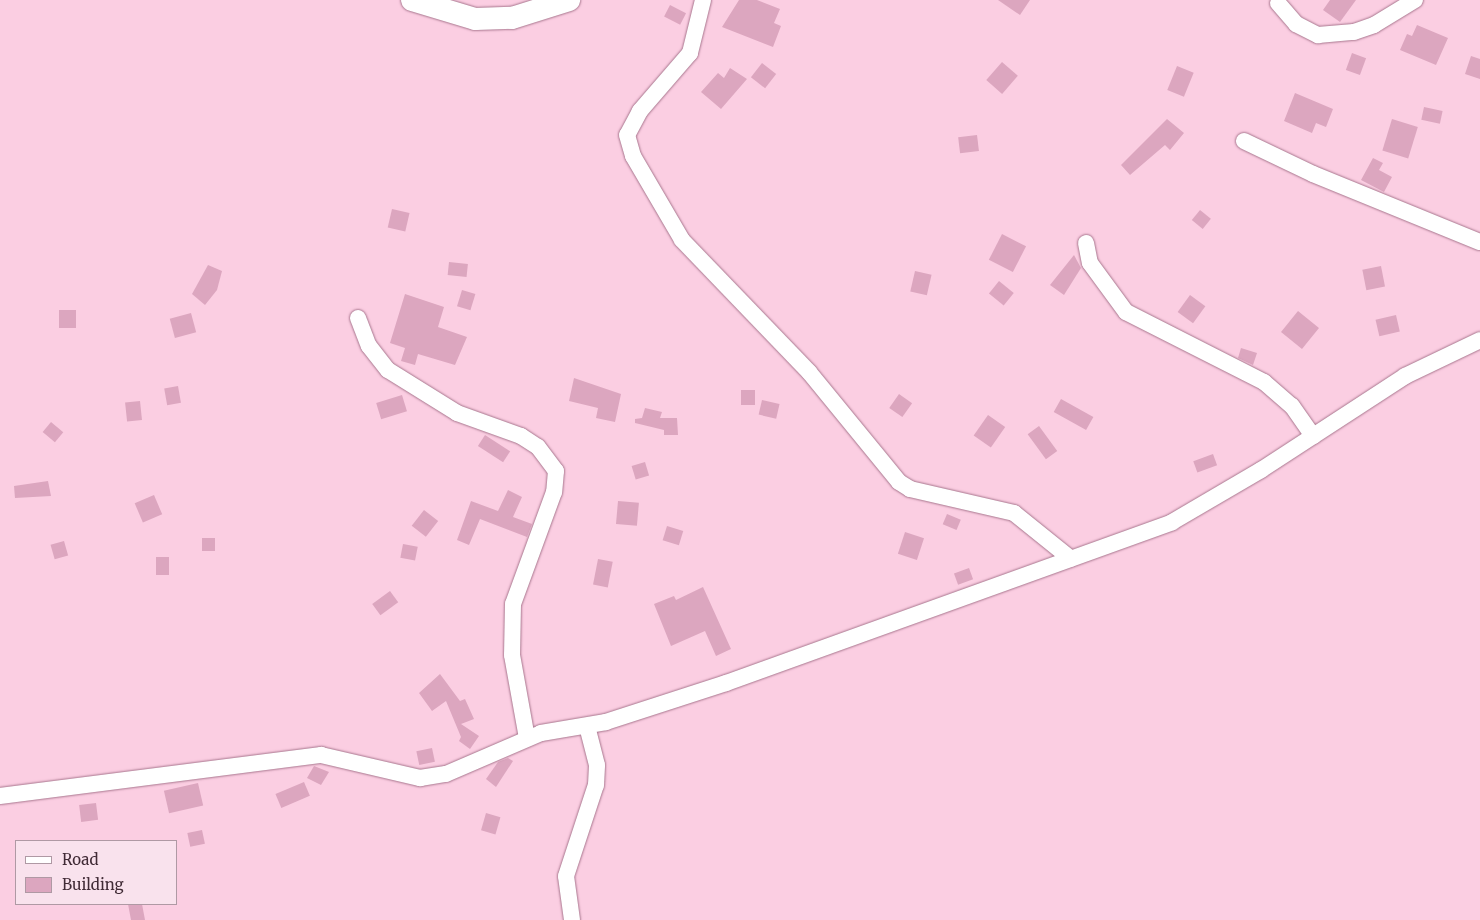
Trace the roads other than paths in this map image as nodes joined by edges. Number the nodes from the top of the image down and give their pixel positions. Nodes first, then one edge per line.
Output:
1 (412, 0) edge
2 (569, 0) edge
3 (703, 0) edge
4 (1415, 0) edge
5 (1278, 3) dead end
6 (1244, 141) dead end
7 (1480, 242) edge
8 (1086, 243) dead end
9 (358, 318) dead end
10 (1480, 340) edge
11 (1313, 436) junction
12 (1071, 559) junction
13 (587, 726) junction
14 (527, 738) junction
15 (0, 796) edge
16 (572, 920) edge

1 - 2 main road
3 - 12 street
4 - 5 street
6 - 7 street
8 - 11 street
9 - 14 street
10 - 11 street
11 - 12 street
12 - 13 street
13 - 14 street
13 - 16 street
14 - 15 street

